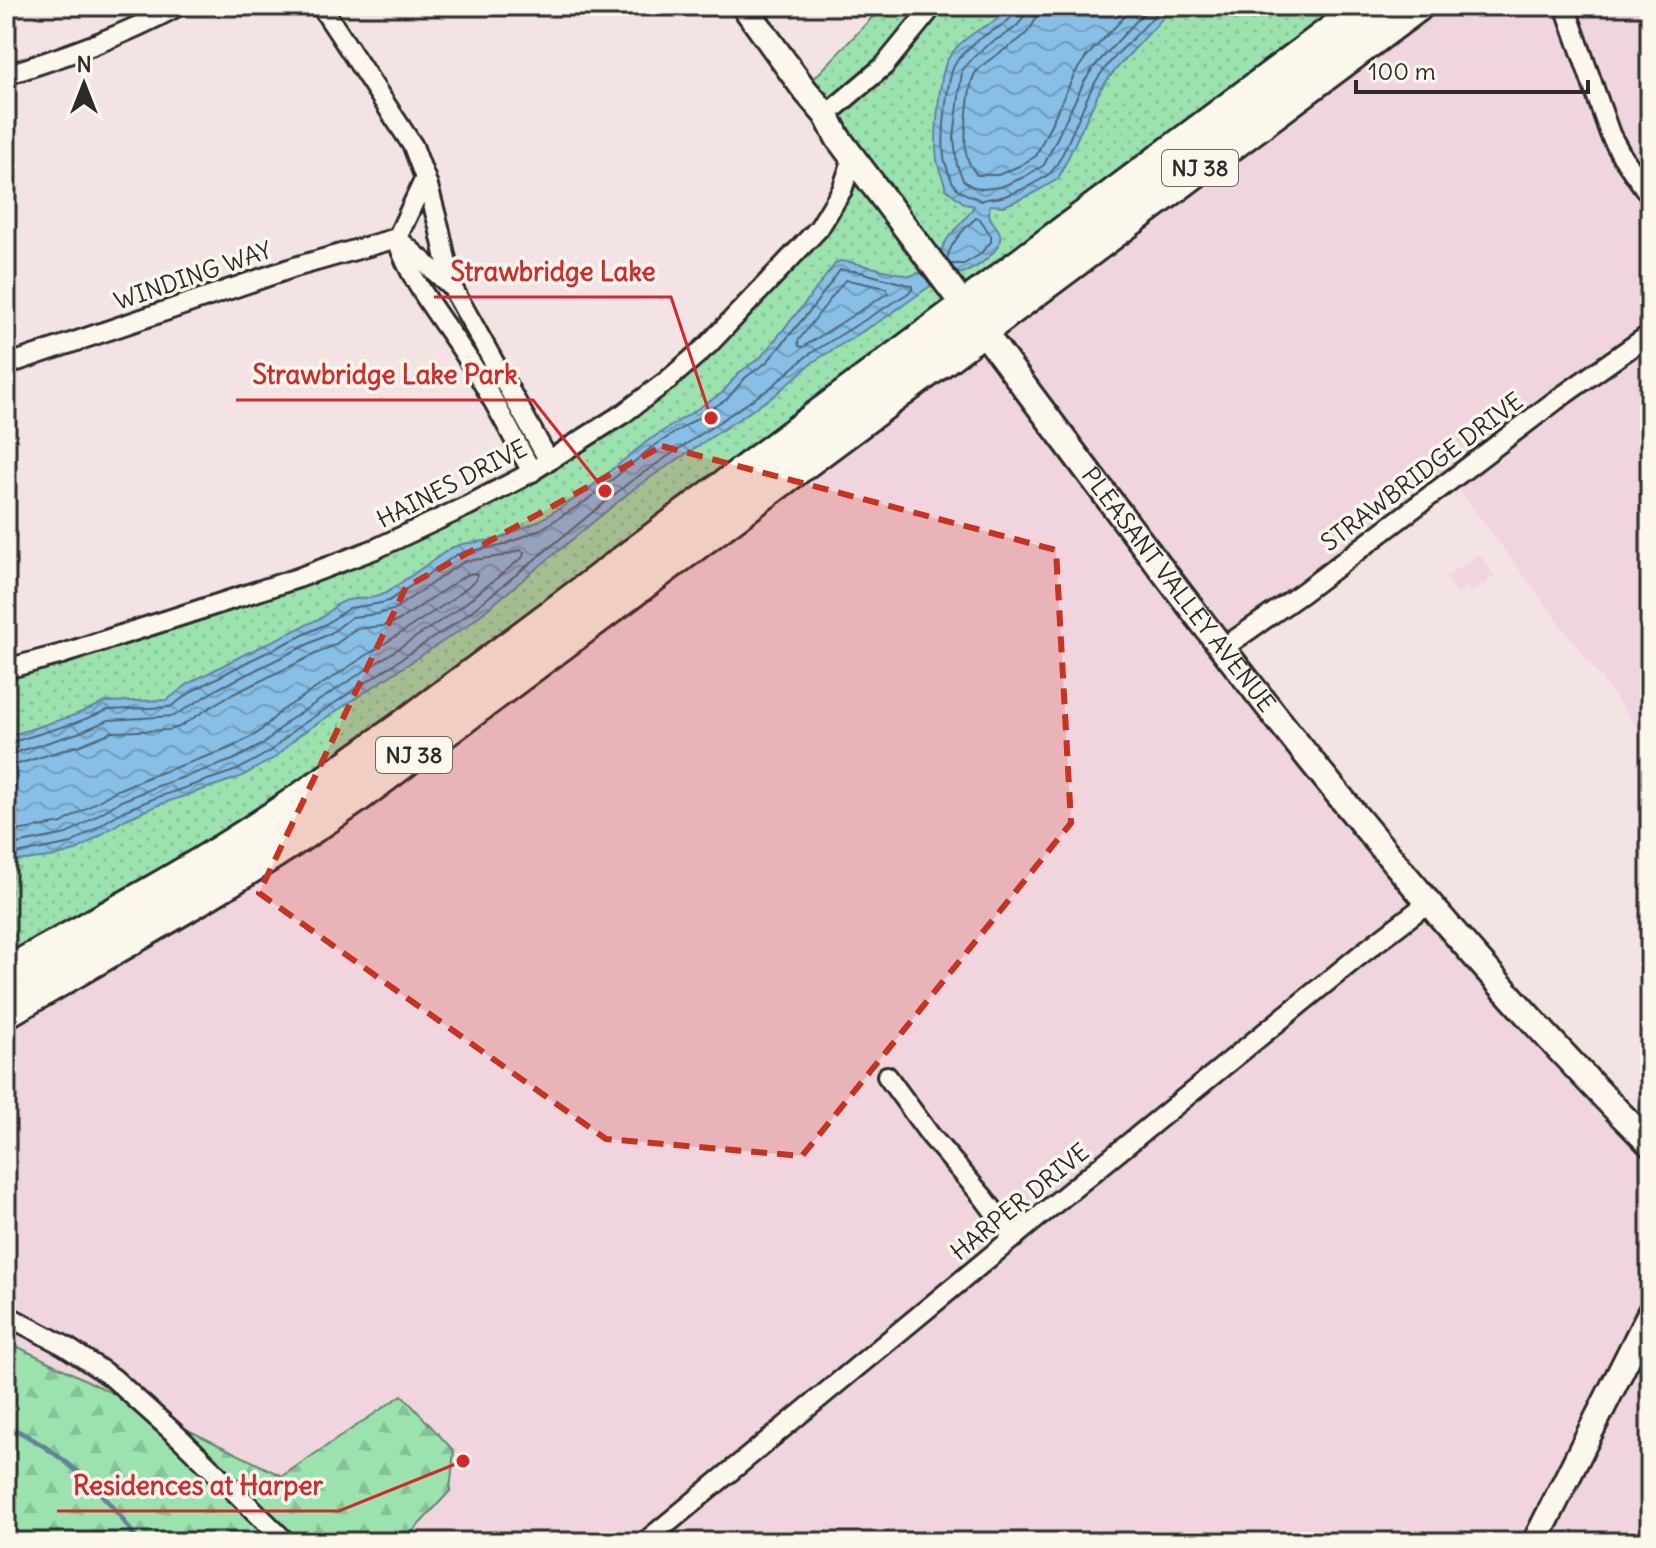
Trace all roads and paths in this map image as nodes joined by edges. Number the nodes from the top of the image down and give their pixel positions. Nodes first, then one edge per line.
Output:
1 (178, 6) edge
2 (321, 6) edge
3 (744, 6) edge
4 (933, 6) edge
5 (1367, 6) edge
6 (1416, 6) edge
7 (1565, 6) edge
8 (6, 75) edge
9 (826, 115) junction
10 (853, 158) junction
11 (425, 178) junction
12 (1650, 196) edge
13 (397, 238) junction
14 (452, 287) junction
15 (966, 307) junction
16 (1650, 334) edge
17 (6, 365) edge
18 (549, 461) junction
19 (532, 472) junction
20 (1223, 648) junction
21 (6, 669) edge
22 (1429, 902) junction
23 (6, 974) edge
24 (6, 1011) edge
25 (887, 1076) dead end
26 (1650, 1144) edge
27 (1014, 1238) junction
28 (1650, 1313) edge
29 (6, 1315) edge
30 (286, 1542) edge
31 (645, 1542) edge
32 (1535, 1542) edge

1 - 8 street
2 - 11 street
3 - 9 street, PLEASANT VALLEY AVENUE
4 - 9 street
5 - 15 highway, NJ 38
6 - 15 highway, NJ 38
7 - 12 street
9 - 10 street, PLEASANT VALLEY AVENUE
10 - 15 street, PLEASANT VALLEY AVENUE
10 - 18 street, HAINES DRIVE
11 - 13 street
11 - 14 street
13 - 14 street
13 - 17 street, WINDING WAY
13 - 19 street
14 - 18 street
15 - 20 street, PLEASANT VALLEY AVENUE
15 - 23 highway, NJ 38
15 - 24 highway, NJ 38
16 - 20 street, STRAWBRIDGE DRIVE
18 - 19 street, HAINES DRIVE
19 - 21 street, HAINES DRIVE
20 - 22 street, PLEASANT VALLEY AVENUE
22 - 26 street, PLEASANT VALLEY AVENUE
22 - 27 street, HARPER DRIVE
25 - 27 street
27 - 31 street, HARPER DRIVE
28 - 32 street
29 - 30 street

